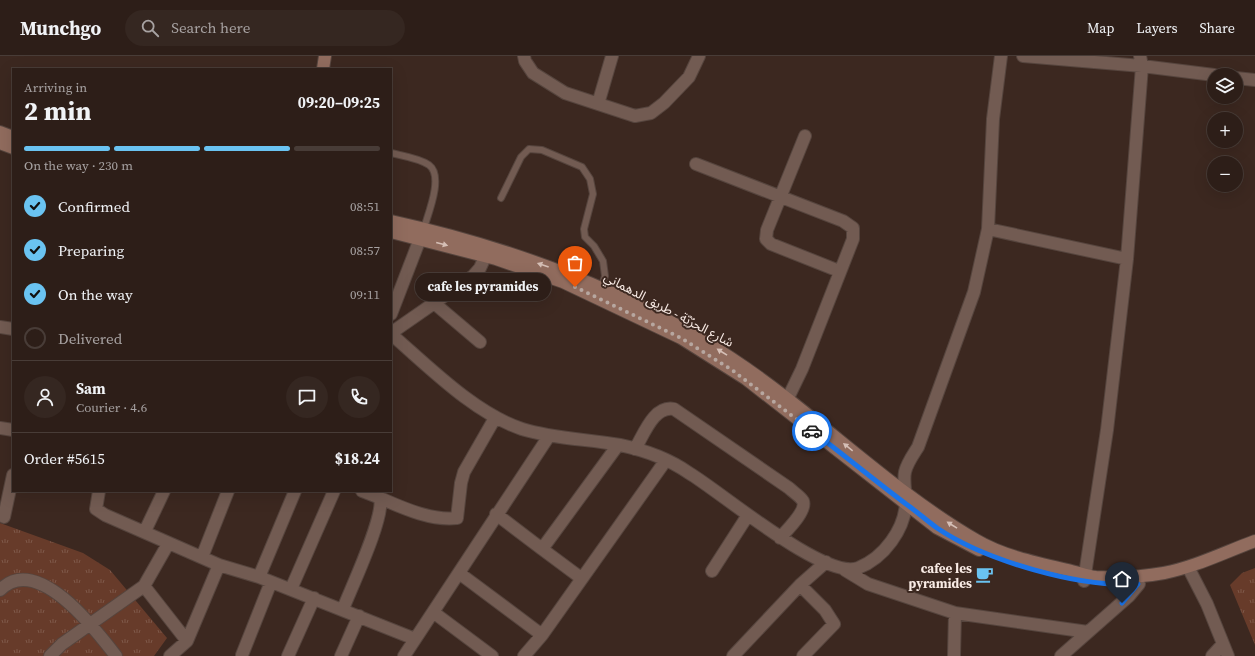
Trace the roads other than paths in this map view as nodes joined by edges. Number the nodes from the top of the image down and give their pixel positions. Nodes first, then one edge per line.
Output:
1 (325, 56) edge
2 (524, 56) edge
3 (612, 56) edge
4 (699, 56) edge
5 (1001, 56) edge
6 (1023, 56) edge
7 (1141, 61) edge
8 (323, 68) edge
9 (1207, 74) edge
10 (1243, 79) edge
11 (1255, 80) edge
12 (598, 104) junction
13 (0, 132) edge
14 (805, 136) dead end
15 (12, 137) edge
16 (0, 143) edge
17 (12, 148) edge
18 (392, 153) edge
19 (696, 164) dead end
20 (780, 196) junction
21 (501, 198) dead end
22 (392, 221) edge
23 (424, 228) junction
24 (988, 229) junction
25 (392, 232) edge
26 (419, 239) junction
27 (485, 256) junction
28 (1127, 259) junction
29 (839, 271) junction
30 (601, 293) junction
31 (434, 303) junction
32 (392, 311) edge
33 (0, 327) edge
34 (12, 329) edge
35 (392, 332) edge
36 (392, 334) edge
37 (480, 342) dead end
38 (787, 400) junction
39 (495, 418) junction
40 (0, 428) edge
41 (12, 430) edge
42 (549, 436) junction
43 (618, 445) junction
44 (635, 448) junction
45 (666, 460) junction
46 (12, 480) edge
47 (99, 492) edge
48 (164, 492) edge
49 (228, 492) edge
50 (295, 492) edge
51 (334, 492) edge
52 (365, 492) edge
53 (380, 498) junction
54 (906, 498) junction
55 (496, 514) junction
56 (748, 515) junction
57 (4, 517) dead end
58 (145, 531) junction
59 (780, 538) junction
60 (1255, 541) edge
61 (168, 544) junction
62 (542, 549) junction
63 (1255, 550) edge
64 (202, 557) junction
65 (826, 562) junction
66 (219, 565) junction
67 (845, 570) junction
68 (1190, 570) junction
69 (712, 571) dead end
70 (459, 573) junction
71 (260, 577) junction
72 (1084, 577) junction
73 (581, 578) junction
74 (271, 582) junction
75 (1138, 584) junction
76 (800, 585) junction
77 (144, 586) junction
78 (0, 590) edge
79 (291, 590) junction
80 (314, 598) junction
81 (343, 609) junction
82 (433, 612) junction
83 (955, 613) junction
84 (359, 616) junction
85 (90, 623) junction
86 (1088, 632) junction
87 (542, 635) junction
88 (414, 638) junction
89 (188, 641) junction
90 (1223, 644) junction
91 (242, 654) dead end
92 (409, 654) edge
93 (50, 656) edge
94 (116, 656) edge
95 (170, 656) edge
96 (288, 656) edge
97 (341, 656) edge
98 (492, 656) edge
99 (524, 656) edge
100 (733, 656) edge
101 (803, 656) edge
102 (954, 656) edge
103 (1061, 656) edge
104 (1212, 656) edge
105 (1228, 656) edge

1 - 8 main road
2 - 12 street
3 - 12 street
4 - 12 street
5 - 24 street
6 - 7 street
7 - 9 street
7 - 28 street
10 - 11 street
13 - 15 main road
14 - 20 street
16 - 17 main road
18 - 23 lane
19 - 20 street
20 - 29 street
20 - 29 street
21 - 30 lane
22 - 23 main road, شارع الحرّيّة - طريق الدهماني
23 - 26 street
30 -> 23 main road, شارع الحرّيّة - طريق الدهماني
24 - 28 street
24 - 54 street
25 - 26 main road, شارع الحرّيّة - طريق الدهماني
26 -> 27 main road, شارع الحرّيّة - طريق الدهماني
26 - 32 street
27 - 30 main road, شارع الحرّيّة - طريق الدهماني
27 - 31 street
28 - 72 street
29 - 38 street
38 -> 30 main road, شارع الحرّيّة - طريق الدهماني
30 - 54 main road, شارع الحرّيّة - طريق الدهماني
31 - 35 street
31 - 37 street
33 - 34 street
36 - 39 street
54 -> 38 main road, شارع الحرّيّة - طريق الدهماني
39 - 42 street
39 - 53 street
40 - 41 street
42 - 43 street
42 - 55 street
43 - 44 street
43 - 62 street
44 - 45 street
44 - 59 street
45 - 56 street
45 - 73 street
46 - 57 street
47 - 58 street
48 - 58 street
49 - 64 street
50 - 71 street
51 - 79 street
52 - 53 street
53 - 81 street
54 - 67 street
54 - 72 main road, شارع الحرّيّة - طريق الدهماني
55 - 62 street
55 - 70 street
56 - 59 street
56 - 69 street
58 - 61 street
59 - 65 street
60 - 68 main road, شارع الحرّيّة - طريق الدهماني
61 - 64 street
61 - 77 street
62 - 73 street
63 - 68 main road, شارع الحرّيّة - طريق الدهماني
64 - 66 street
65 - 67 street
65 - 76 street
66 - 71 street
66 - 89 street
67 - 83 street
68 - 72 main road, شارع الحرّيّة - طريق الدهماني
68 - 75 main road, شارع الحرّيّة - طريق الدهماني
68 - 90 street
70 - 82 street
70 - 87 street
71 - 74 street
72 - 75 main road, شارع الحرّيّة - طريق الدهماني
73 - 87 street
74 - 79 street
74 - 91 street
75 - 86 street
76 - 100 street
76 - 101 street
77 - 85 street
77 - 89 street
78 - 85 street
79 - 80 street
80 - 81 street
80 - 96 street
81 - 84 street
82 - 88 street
82 - 98 street
83 - 86 street
83 - 102 street
84 - 88 street
84 - 97 street
85 - 93 street
85 - 94 street
86 - 103 street
87 - 99 street
88 - 92 street
89 - 95 street
90 - 104 street
90 - 105 street

